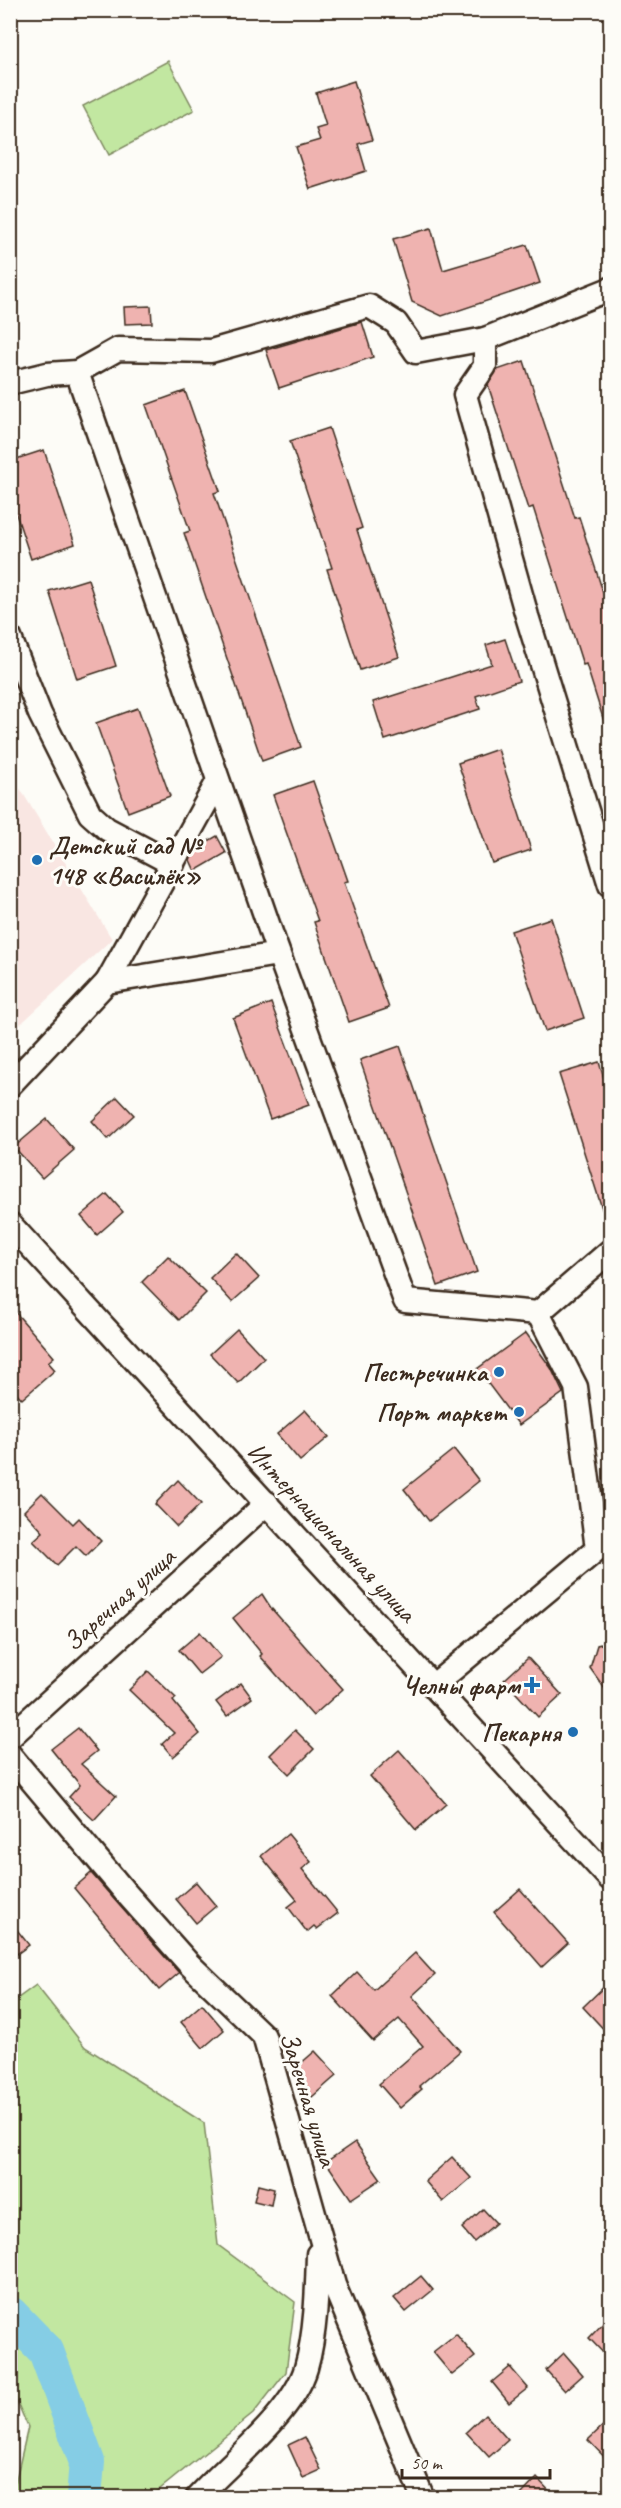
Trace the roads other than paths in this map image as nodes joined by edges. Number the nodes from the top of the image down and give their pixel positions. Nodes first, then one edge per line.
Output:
1 (610, 289) edge
2 (485, 339) junction
3 (76, 372) junction
4 (10, 383) edge
5 (10, 638) edge
6 (218, 781) junction
7 (173, 864) junction
8 (610, 885) edge
9 (278, 954) junction
10 (107, 982) junction
11 (10, 1085) edge
12 (10, 1224) edge
13 (610, 1251) edge
14 (538, 1313) junction
15 (267, 1503) junction
16 (604, 1543) edge
17 (434, 1684) junction
18 (10, 1737) edge
19 (10, 1755) edge
20 (610, 1879) edge
21 (319, 2232) junction
22 (197, 2498) edge
23 (423, 2498) edge

1 - 2 street
2 - 3 street
2 - 8 street
3 - 4 street
3 - 6 street
5 - 7 street
6 - 7 street
6 - 9 street
7 - 10 street
9 - 10 street
9 - 14 street
10 - 11 street
12 - 15 street, Интернациональная улица
13 - 14 street
14 - 16 street
15 - 17 street, Интернациональная улица
15 - 18 street, Заречная улица
16 - 17 street
17 - 20 street, Интернациональная улица
19 - 21 street, Заречная улица
21 - 22 street
21 - 23 street, Заречная улица

